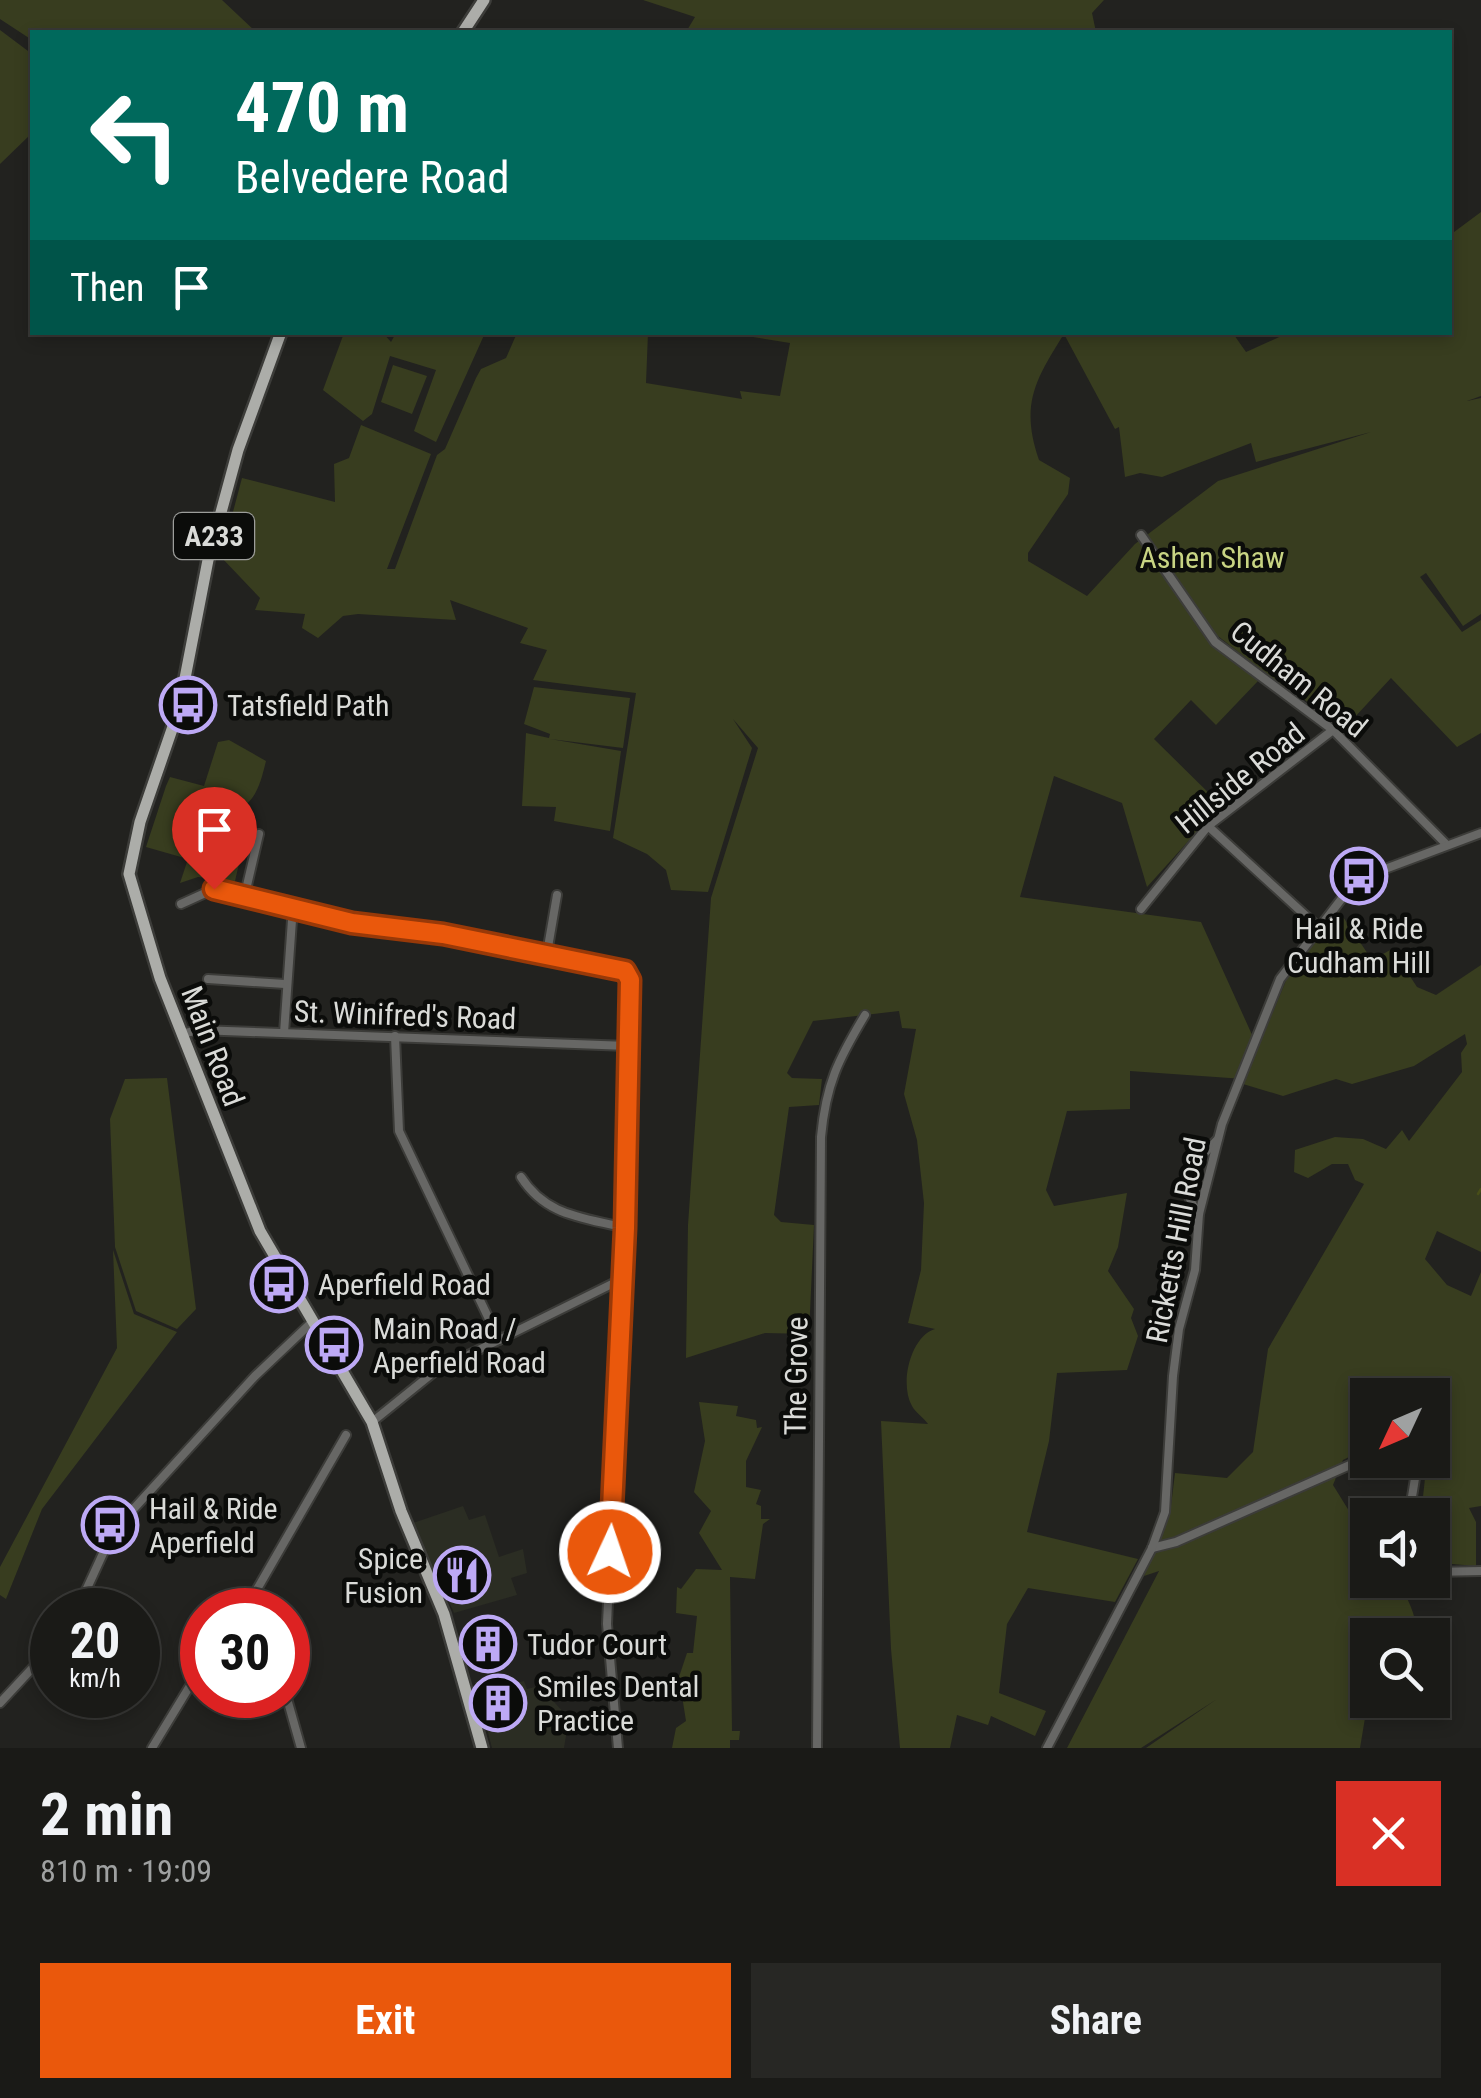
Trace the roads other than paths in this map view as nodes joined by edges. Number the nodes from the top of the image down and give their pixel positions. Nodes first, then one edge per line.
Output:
1 (484, 0) edge
2 (464, 30) edge
3 (280, 335) edge
4 (1141, 535) dead end
5 (1333, 730) junction
6 (1208, 826) junction
7 (259, 834) dead end
8 (1481, 834) edge
9 (1445, 844) junction
10 (245, 894) junction
11 (556, 895) dead end
12 (182, 904) dead end
13 (293, 906) junction
14 (1141, 909) dead end
15 (1317, 926) junction
16 (546, 953) junction
17 (208, 979) dead end
18 (285, 984) junction
19 (865, 1015) dead end
20 (284, 1032) junction
21 (181, 1034) junction
22 (394, 1036) junction
23 (628, 1046) junction
24 (1218, 1139) junction
25 (522, 1177) dead end
26 (1199, 1214) junction
27 (625, 1228) junction
28 (622, 1279) junction
29 (312, 1323) junction
30 (498, 1340) junction
31 (372, 1422) junction
32 (346, 1436) dead end
33 (1350, 1465) edge
34 (1152, 1548) junction
35 (1481, 1570) edge
36 (1450, 1571) edge
37 (87, 1588) edge
38 (258, 1588) edge
39 (30, 1670) edge
40 (0, 1702) edge
41 (180, 1702) edge
42 (293, 1718) edge
43 (152, 1748) edge
44 (302, 1748) edge
45 (482, 1748) edge
46 (618, 1748) edge
47 (818, 1748) edge
48 (1046, 1748) edge

1 - 2 main road
3 - 21 main road, Main Road / A233
4 - 5 street, Cudham Road
5 - 6 street, Hillside Road
5 - 9 street, Cudham Road
6 - 14 street, Hillside Road
6 - 15 street
7 - 10 street
8 - 9 street, Ricketts Hill Road
9 - 15 street, Ricketts Hill Road
10 - 12 street
10 - 13 street
11 - 16 street
13 - 16 street
13 - 18 street
15 - 24 street, Ricketts Hill Road
16 - 23 street
17 - 18 street
18 - 20 street
19 - 47 street, The Grove
20 - 21 street, St. Winifred's Road
20 - 22 street, St. Winifred's Road
21 - 29 main road, Main Road / A233
22 - 23 street, St. Winifred's Road
22 - 30 street
23 - 27 street
24 - 26 street, Ricketts Hill Road
24 - 26 street
25 - 27 street
26 - 34 street, Ricketts Hill Road
27 - 28 street
28 - 30 street
28 - 46 street
29 - 31 main road, Main Road / A233
29 - 37 street
30 - 31 street
31 - 45 main road, Main Road / A233
32 - 38 street
33 - 34 street
34 - 48 street, Ricketts Hill Road
35 - 36 street
39 - 40 street
41 - 43 street
42 - 44 street

